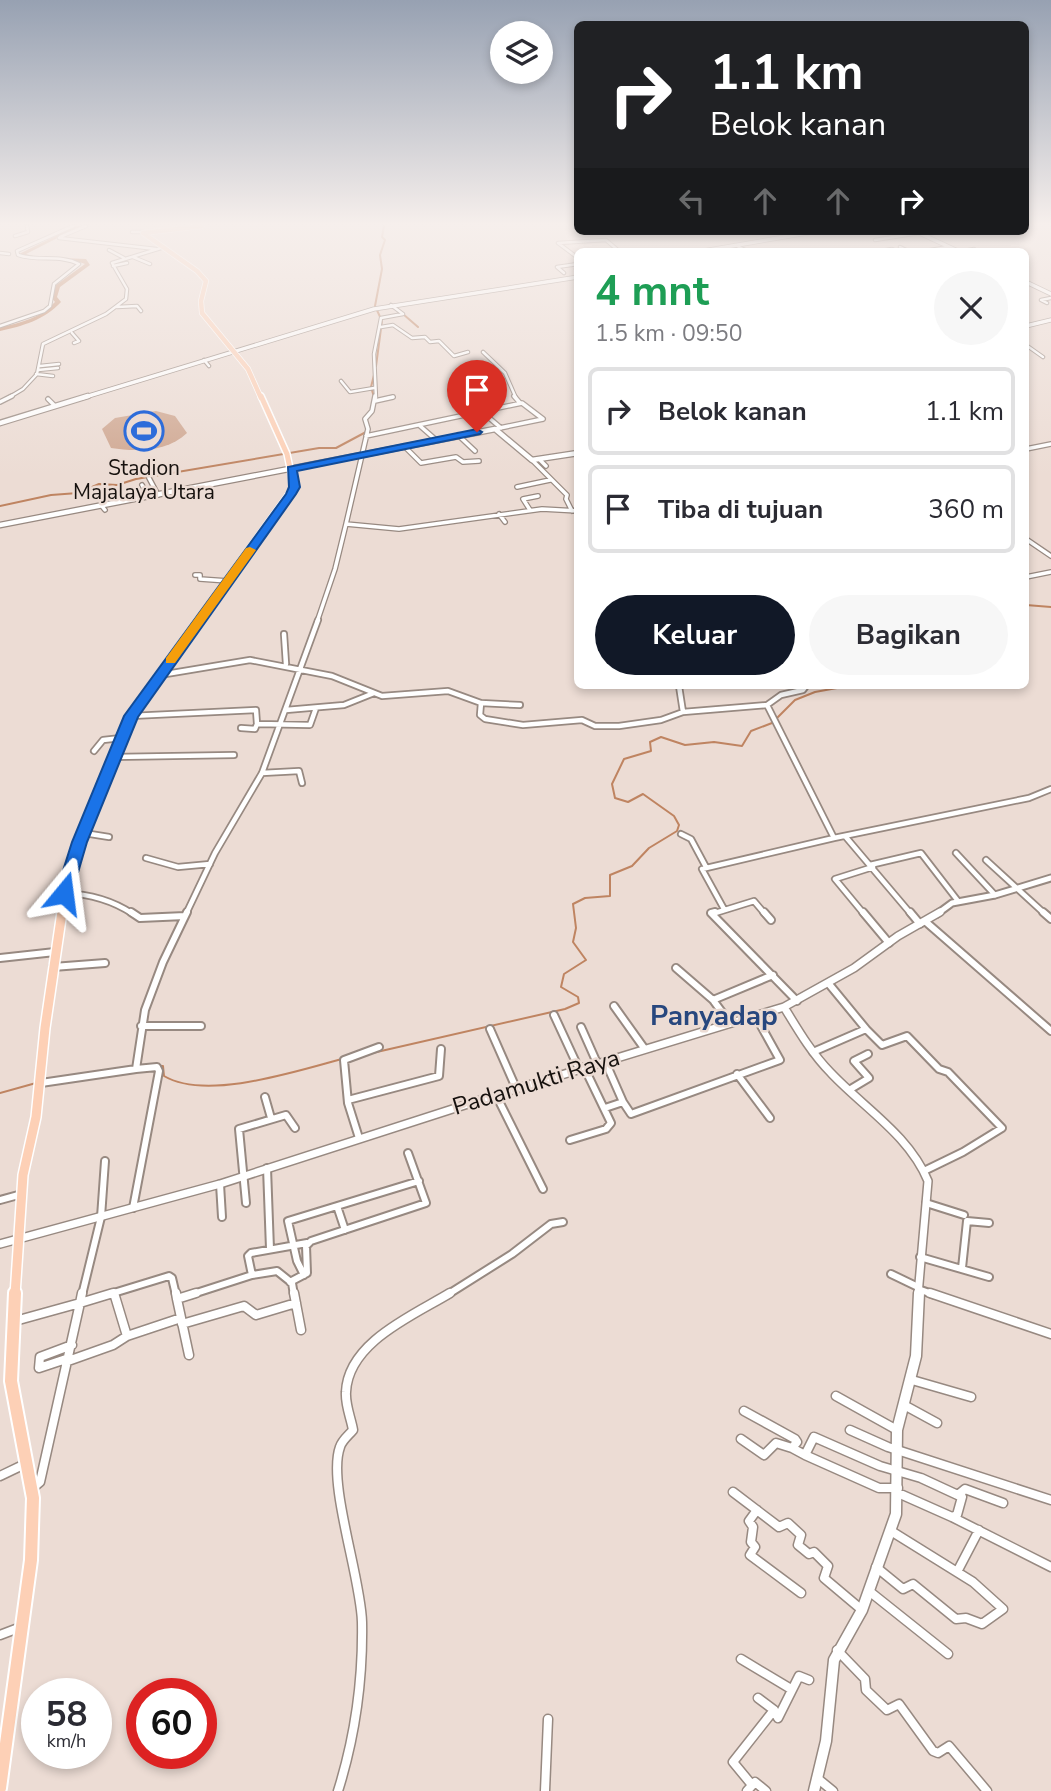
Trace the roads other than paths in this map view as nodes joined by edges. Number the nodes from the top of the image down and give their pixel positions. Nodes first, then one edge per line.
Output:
1 (45, 310) edge
2 (114, 310) edge
3 (201, 310) edge
4 (376, 310) edge
5 (397, 310) edge
6 (1049, 321) edge
7 (75, 322) dead end
8 (82, 325) junction
9 (1029, 325) edge
10 (0, 326) edge
11 (381, 327) junction
12 (70, 332) junction
13 (74, 343) dead end
14 (1029, 347) edge
15 (232, 351) junction
16 (468, 352) dead end
17 (483, 352) dead end
18 (1042, 357) dead end
19 (204, 360) junction
20 (58, 366) dead end
21 (209, 366) dead end
22 (38, 370) junction
23 (53, 376) dead end
24 (341, 382) dead end
25 (371, 388) junction
26 (393, 397) dead end
27 (48, 400) dead end
28 (375, 401) junction
29 (0, 402) edge
30 (520, 403) junction
31 (55, 406) junction
32 (481, 411) junction
33 (0, 423) edge
34 (419, 425) junction
35 (501, 428) junction
36 (495, 429) junction
37 (442, 432) dead end
38 (457, 435) junction
39 (366, 436) junction
40 (448, 437) junction
41 (435, 439) junction
42 (1051, 444) edge
43 (404, 446) junction
44 (1029, 446) edge
45 (1029, 448) edge
46 (1032, 448) junction
47 (475, 451) dead end
48 (574, 454) edge
49 (361, 455) junction
50 (540, 460) junction
51 (479, 461) dead end
52 (533, 461) junction
53 (546, 466) dead end
54 (292, 469) junction
55 (149, 478) dead end
56 (550, 480) junction
57 (142, 485) dead end
58 (517, 487) dead end
59 (159, 495) junction
60 (148, 496) junction
61 (538, 496) dead end
62 (163, 500) dead end
63 (101, 505) junction
64 (105, 510) dead end
65 (530, 510) junction
66 (574, 510) edge
67 (574, 511) edge
68 (499, 514) junction
69 (505, 523) dead end
70 (346, 524) junction
71 (0, 525) edge
72 (1029, 541) edge
73 (1051, 556) edge
74 (1051, 572) edge
75 (195, 575) dead end
76 (1029, 576) edge
77 (228, 581) junction
78 (284, 634) dead end
79 (286, 664) junction
80 (301, 668) junction
81 (160, 675) junction
82 (679, 689) edge
83 (804, 689) edge
84 (374, 694) junction
85 (481, 703) junction
86 (520, 705) dead end
87 (766, 705) junction
88 (316, 708) junction
89 (286, 710) junction
90 (683, 712) junction
91 (131, 716) junction
92 (257, 724) junction
93 (281, 725) junction
94 (241, 728) dead end
95 (121, 738) junction
96 (94, 751) dead end
97 (233, 755) dead end
98 (113, 757) junction
99 (262, 773) junction
100 (302, 783) dead end
101 (1051, 789) edge
102 (84, 833) junction
103 (681, 834) dead end
104 (845, 836) junction
105 (109, 837) dead end
106 (834, 838) junction
107 (956, 853) dead end
108 (146, 858) dead end
109 (986, 860) dead end
110 (210, 864) junction
111 (872, 866) junction
112 (706, 867) junction
113 (1051, 878) edge
114 (1017, 888) junction
115 (64, 893) junction
116 (993, 893) junction
117 (958, 901) junction
118 (724, 908) junction
119 (185, 916) junction
120 (1051, 919) edge
121 (771, 920) dead end
122 (923, 923) junction
123 (887, 942) junction
124 (55, 952) junction
125 (0, 958) edge
126 (105, 963) dead end
127 (52, 967) junction
128 (676, 968) dead end
129 (773, 975) junction
130 (829, 984) junction
131 (794, 998) junction
132 (713, 1000) junction
133 (614, 1006) dead end
134 (784, 1007) junction
135 (554, 1014) dead end
136 (755, 1015) junction
137 (730, 1023) junction
138 (141, 1026) junction
139 (201, 1026) dead end
140 (581, 1027) dead end
141 (866, 1028) junction
142 (490, 1029) dead end
143 (1051, 1031) edge
144 (379, 1047) dead end
145 (644, 1048) junction
146 (441, 1049) dead end
147 (813, 1052) junction
148 (868, 1054) dead end
149 (601, 1062) junction
150 (582, 1068) junction
151 (136, 1069) junction
152 (737, 1074) junction
153 (41, 1083) junction
154 (516, 1088) junction
155 (849, 1090) junction
156 (496, 1095) junction
157 (265, 1097) dead end
158 (348, 1100) junction
159 (623, 1102) junction
160 (605, 1108) junction
161 (271, 1118) junction
162 (770, 1118) dead end
163 (295, 1128) dead end
164 (359, 1138) junction
165 (570, 1140) dead end
166 (408, 1153) dead end
167 (105, 1161) dead end
168 (267, 1168) junction
169 (926, 1170) junction
170 (244, 1175) junction
171 (419, 1181) junction
172 (220, 1184) junction
173 (543, 1189) dead end
174 (22, 1194) junction
175 (0, 1200) edge
176 (246, 1203) dead end
177 (926, 1203) junction
178 (337, 1206) junction
179 (133, 1208) junction
180 (964, 1215) dead end
181 (101, 1217) junction
182 (222, 1217) dead end
183 (562, 1222) dead end
184 (989, 1223) dead end
185 (345, 1230) junction
186 (20, 1238) junction
187 (307, 1243) junction
188 (0, 1244) edge
189 (293, 1246) junction
190 (270, 1249) junction
191 (920, 1256) junction
192 (962, 1268) junction
193 (891, 1274) dead end
194 (252, 1275) junction
195 (304, 1275) junction
196 (989, 1277) dead end
197 (290, 1282) junction
198 (915, 1286) junction
199 (114, 1293) junction
200 (177, 1298) junction
201 (80, 1303) junction
202 (296, 1303) junction
203 (182, 1321) junction
204 (12, 1322) junction
205 (301, 1330) dead end
206 (1051, 1334) edge
207 (127, 1336) junction
208 (72, 1345) junction
209 (189, 1355) dead end
210 (69, 1360) junction
211 (912, 1380) junction
212 (836, 1396) dead end
213 (971, 1397) dead end
214 (904, 1405) junction
215 (744, 1411) dead end
216 (937, 1423) dead end
217 (895, 1429) junction
218 (850, 1430) dead end
219 (741, 1439) dead end
220 (792, 1448) junction
221 (893, 1448) junction
222 (805, 1455) junction
223 (25, 1464) junction
224 (893, 1470) junction
225 (0, 1476) edge
226 (894, 1489) junction
227 (31, 1490) junction
228 (733, 1492) dead end
229 (959, 1494) junction
230 (1051, 1500) edge
231 (1003, 1503) dead end
232 (757, 1510) junction
233 (953, 1517) junction
234 (979, 1530) junction
235 (891, 1531) junction
236 (876, 1567) junction
237 (1051, 1567) edge
238 (957, 1572) junction
239 (869, 1591) junction
240 (801, 1593) dead end
241 (858, 1606) junction
242 (21, 1627) junction
243 (0, 1635) edge
244 (837, 1650) junction
245 (947, 1654) dead end
246 (741, 1659) dead end
247 (808, 1680) dead end
248 (791, 1689) junction
249 (758, 1698) dead end
250 (774, 1710) junction
251 (548, 1720) dead end
252 (817, 1778) junction
253 (0, 1788) edge
254 (750, 1788) edge
255 (338, 1791) edge
256 (545, 1791) edge
257 (765, 1791) edge
258 (814, 1791) edge
259 (833, 1791) edge
260 (987, 1791) edge

1 - 10 street
2 - 8 street
3 - 15 main road
4 - 15 main road
5 - 11 street
6 - 9 street
7 - 8 street
8 - 12 street
11 - 16 street
11 - 25 street
12 - 13 street
12 - 22 street
14 - 18 street
15 - 19 main road
15 - 54 main road
17 - 30 street
19 - 21 street
19 - 31 main road
20 - 22 street
22 - 23 street
22 - 29 street
24 - 25 street
25 - 28 street
26 - 28 street
27 - 31 street
28 - 39 street
30 - 32 street
30 - 35 street
31 - 33 main road
32 - 34 street
32 - 35 street
34 - 39 street
34 - 41 street
35 - 36 street
36 - 38 street
36 - 52 street
37 - 40 street
38 - 40 street
38 - 47 street
39 - 49 street
40 - 41 street
41 - 43 street
42 - 46 street
43 - 49 street
43 - 51 street
44 - 46 street
45 - 46 street
48 - 50 street
49 - 54 street
49 - 70 street
50 - 52 street
50 - 53 street
52 - 56 street
54 - 59 street
54 - 77 main road
55 - 59 street
56 - 58 street
56 - 66 street
57 - 60 street
59 - 60 street
59 - 62 street
60 - 63 street
61 - 65 street
63 - 64 street
63 - 71 street
65 - 67 street
65 - 68 street
68 - 69 street
68 - 70 street
70 - 80 street
72 - 73 street
74 - 76 street
75 - 77 street
77 - 81 main road
78 - 79 street
79 - 80 street
79 - 81 street
80 - 84 street
80 - 89 street
81 - 91 main road
82 - 90 street
83 - 87 street
84 - 85 street
84 - 88 street
85 - 86 street
85 - 90 street
87 - 90 street
87 - 106 street
88 - 89 street
88 - 93 street
89 - 93 street
91 - 92 street
91 - 95 main road
92 - 93 street
92 - 94 street
93 - 99 street
95 - 96 street
95 - 98 main road
97 - 98 street
98 - 102 main road
99 - 100 street
99 - 110 street
101 - 104 street
102 - 105 street
102 - 115 main road
103 - 112 street
104 - 106 street
104 - 111 street
106 - 112 street
107 - 116 street
108 - 110 street
109 - 114 street
110 - 119 street
111 - 117 street
111 - 122 street
111 - 123 street
112 - 118 street
113 - 114 street, Padamukti Raya
114 - 116 street, Padamukti Raya
114 - 120 street
115 - 119 street
115 - 124 main road
116 - 117 street, Padamukti Raya
117 - 122 street, Padamukti Raya
118 - 121 street
118 - 129 street
119 - 138 street
122 - 123 street, Padamukti Raya
122 - 143 street
123 - 130 street, Padamukti Raya
124 - 125 street
124 - 127 main road
126 - 127 street
127 - 153 main road
128 - 132 street
129 - 131 street
129 - 132 street
130 - 131 street, Padamukti Raya
130 - 141 street
131 - 134 street, Padamukti Raya
132 - 137 street
133 - 145 street
134 - 136 street, Padamukti Raya
134 - 147 street
135 - 150 street
136 - 137 street, Padamukti Raya
136 - 152 street
137 - 145 street, Padamukti Raya
138 - 139 street
138 - 151 street
140 - 149 street
141 - 147 street
141 - 169 street
142 - 154 street
144 - 158 street
145 - 149 street, Padamukti Raya
146 - 158 street
147 - 155 street
148 - 155 street
149 - 150 street, Padamukti Raya
149 - 159 street
150 - 154 street, Padamukti Raya
150 - 160 street
151 - 153 street
151 - 179 street
152 - 159 street
152 - 162 street
153 - 174 main road
154 - 156 street, Padamukti Raya
155 - 169 street
156 - 164 street, Padamukti Raya
156 - 173 street
157 - 161 street
158 - 164 street
159 - 160 street
160 - 165 street
161 - 163 street
161 - 170 street
164 - 168 street, Padamukti Raya
166 - 171 street
167 - 181 street
168 - 170 street, Padamukti Raya
168 - 190 street
169 - 177 street
170 - 172 street, Padamukti Raya
170 - 176 street
171 - 178 street
171 - 185 street
172 - 179 street, Padamukti Raya
172 - 182 street
174 - 175 street
174 - 186 main road
177 - 180 street
177 - 191 street
178 - 185 street
178 - 189 street
179 - 181 street, Padamukti Raya
181 - 186 street, Padamukti Raya
181 - 201 street
183 - 255 street
184 - 192 street
185 - 187 street
186 - 188 street, Padamukti Raya
186 - 204 main road
187 - 189 street
187 - 195 street
189 - 190 street
189 - 195 street
190 - 194 street
191 - 192 street
191 - 198 street
192 - 196 street
193 - 198 street
194 - 197 street
194 - 200 street
195 - 197 street
197 - 202 street
198 - 206 street
198 - 211 street
199 - 200 street
199 - 201 street
199 - 207 street
200 - 203 street
201 - 204 street
201 - 208 street
202 - 203 street
202 - 205 street
203 - 207 street
203 - 209 street
204 - 223 main road
207 - 210 street
208 - 210 street
208 - 210 street
210 - 227 street
211 - 213 street
211 - 214 street
212 - 217 street
214 - 216 street
214 - 217 street
215 - 220 street
217 - 221 street
218 - 221 street
219 - 220 street
220 - 222 street
221 - 224 street
221 - 230 street
222 - 224 street
222 - 226 street
223 - 225 street
223 - 227 main road
224 - 226 street
224 - 229 street
226 - 233 street
226 - 235 street
227 - 242 main road
228 - 232 street
229 - 231 street
229 - 233 street
232 - 240 street
232 - 241 street
233 - 234 street
234 - 237 street
234 - 238 street
235 - 236 street
235 - 238 street
236 - 238 street
236 - 239 street
239 - 241 street
239 - 245 street
241 - 244 street
242 - 243 street
242 - 253 main road
244 - 252 street
244 - 260 street
246 - 248 street
247 - 248 street
248 - 250 street
249 - 250 street
250 - 254 street
251 - 256 street
252 - 258 street
252 - 259 street
254 - 257 street

